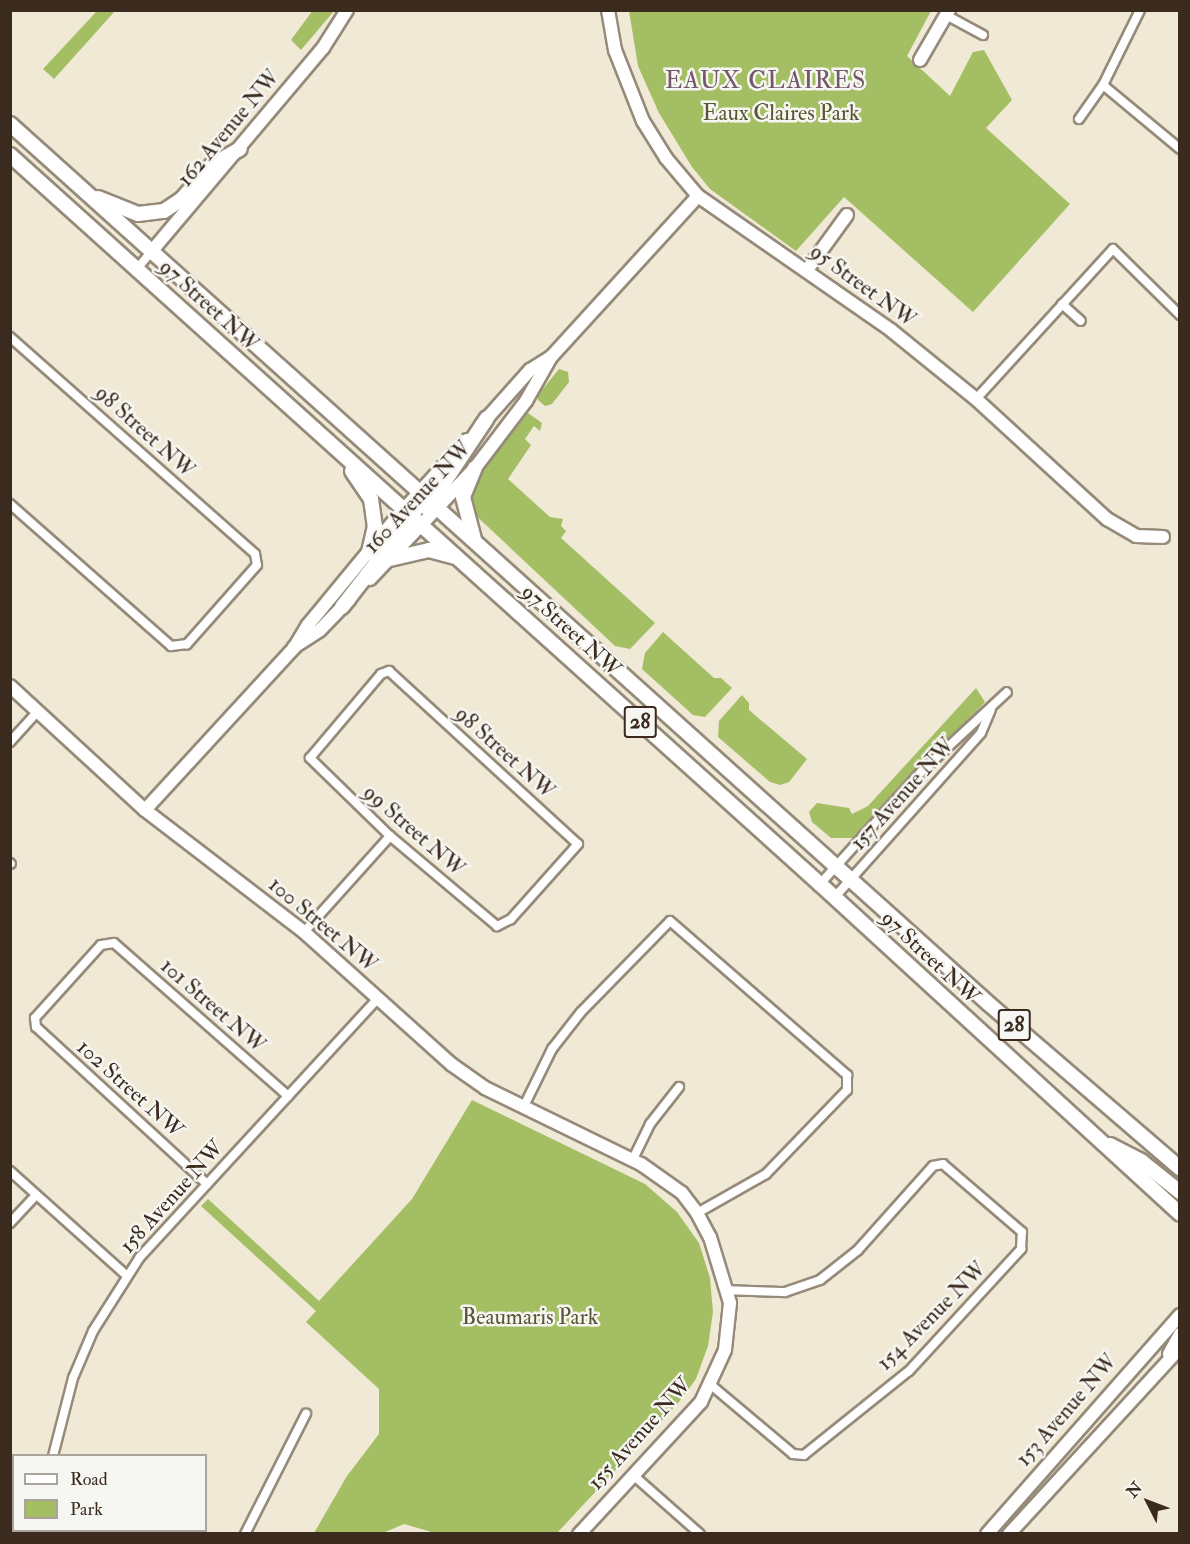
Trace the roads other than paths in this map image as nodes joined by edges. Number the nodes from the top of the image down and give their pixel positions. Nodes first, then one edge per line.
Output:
1 (347, 10) edge
2 (608, 10) edge
3 (1140, 10) edge
4 (947, 13) edge
5 (983, 35) dead end
6 (920, 60) dead end
7 (1103, 85) junction
8 (1079, 119) dead end
9 (10, 124) edge
10 (240, 149) junction
11 (1179, 149) edge
12 (10, 155) edge
13 (90, 195) junction
14 (698, 196) junction
15 (847, 215) dead end
16 (152, 252) junction
17 (137, 269) junction
18 (807, 270) junction
19 (1062, 304) junction
20 (1179, 315) edge
21 (1081, 321) dead end
22 (10, 338) edge
23 (551, 357) junction
24 (976, 399) junction
25 (487, 418) joint
26 (328, 441) junction
27 (475, 468) junction
28 (429, 500) junction
29 (10, 504) edge
30 (413, 517) junction
31 (1163, 537) dead end
32 (475, 541) junction
33 (369, 552) junction
34 (390, 559) junction
35 (459, 559) junction
36 (342, 607) junction
37 (294, 648) junction
38 (10, 686) edge
39 (1007, 692) dead end
40 (991, 710) junction
41 (38, 711) junction
42 (10, 741) edge
43 (310, 758) joint
44 (145, 810) junction
45 (390, 836) junction
46 (836, 866) junction
47 (851, 880) junction
48 (820, 884) junction
49 (834, 897) junction
50 (497, 927) joint
51 (304, 932) junction
52 (377, 999) junction
53 (35, 1018) joint
54 (679, 1087) dead end
55 (288, 1096) junction
56 (524, 1107) junction
57 (1097, 1139) junction
58 (633, 1160) junction
59 (1179, 1168) edge
60 (10, 1171) edge
61 (207, 1184) junction
62 (1179, 1192) edge
63 (36, 1195) junction
64 (697, 1213) junction
65 (1179, 1215) edge
66 (10, 1223) edge
67 (127, 1276) junction
68 (726, 1290) junction
69 (1179, 1315) edge
70 (1179, 1334) edge
71 (1179, 1348) edge
72 (1165, 1364) junction
73 (711, 1384) junction
74 (306, 1414) dead end
75 (53, 1454) edge
76 (633, 1475) junction
77 (245, 1533) edge
78 (579, 1533) edge
79 (700, 1533) edge
80 (987, 1533) edge
81 (1009, 1533) edge

1 - 10 street, 162 Avenue NW
2 - 14 street, 95 Street NW
3 - 7 street
4 - 5 street
4 - 6 street
7 - 8 street
7 - 11 street
9 - 13 main road, 97 Street NW
10 - 13 main road
10 - 16 street, 162 Avenue NW
12 - 17 main road, 97 Street NW
13 - 16 main road, 97 Street NW
14 - 18 street, 95 Street NW
14 - 23 street, 160 Avenue NW
15 - 18 street
16 - 17 street, 162 Avenue NW
16 - 28 main road, 97 Street NW
17 - 26 main road, 97 Street NW
18 - 24 street, 95 Street NW
19 - 20 street
19 - 21 street
19 - 24 street
22 - 29 street, 98 Street NW
23 - 25 street, 160 Avenue NW
23 - 27 street, 160 Avenue NW
24 - 31 street, 95 Street NW
25 - 28 main road
26 - 30 main road, 97 Street NW
26 - 33 main road
27 - 28 street, 160 Avenue NW
27 - 32 main road
28 - 30 street, 160 Avenue NW
28 - 30 main road
28 - 32 main road, 97 Street NW
30 - 33 street, 160 Avenue NW
30 - 34 street, 160 Avenue NW
30 - 35 main road, 97 Street NW
30 - 36 main road
32 - 46 main road, 97 Street NW
33 - 37 street, 160 Avenue NW
34 - 35 main road
34 - 36 street, 160 Avenue NW
35 - 48 main road, 97 Street NW / 28
36 - 37 street, 160 Avenue NW
37 - 44 street, 160 Avenue NW
38 - 41 street, 100 Street NW
39 - 40 street, 157 Avenue NW
40 - 46 street, 157 Avenue NW
40 - 47 street, 157 Avenue NW
41 - 42 street
41 - 44 street, 100 Street NW
43 - 45 street, 99 Street NW
43 - 50 street, 98 Street NW
44 - 51 street, 100 Street NW
45 - 50 street, 99 Street NW
45 - 51 street
46 - 47 main road, 97 Street NW
46 - 48 street, 157 Avenue NW
47 - 49 street, 157 Avenue NW
47 - 59 main road, 97 Street NW / 28
48 - 49 main road, 97 Street NW
49 - 57 main road, 97 Street NW / 28
51 - 52 street, 100 Street NW
52 - 55 street, 158 Avenue NW
52 - 56 street, 100 Street NW
53 - 55 street, 101 Street NW
53 - 61 street, 102 Street NW
54 - 58 street
55 - 61 street, 158 Avenue NW
56 - 58 street, 100 Street NW
56 - 64 street
57 - 62 main road
57 - 65 main road, 97 Street NW
58 - 64 street, 100 Street NW
60 - 63 street
61 - 67 street, 158 Avenue NW
63 - 66 street
63 - 67 street
64 - 68 street, 100 Street NW
67 - 75 street, 158 Avenue NW
68 - 73 street, 155 Avenue NW
68 - 73 street, 154 Avenue NW
69 - 80 street, 153 Avenue NW
70 - 72 street
71 - 72 street, 153 Avenue NW
72 - 81 street, 153 Avenue NW
73 - 76 street, 155 Avenue NW
74 - 77 street
76 - 78 street, 155 Avenue NW
76 - 79 street

